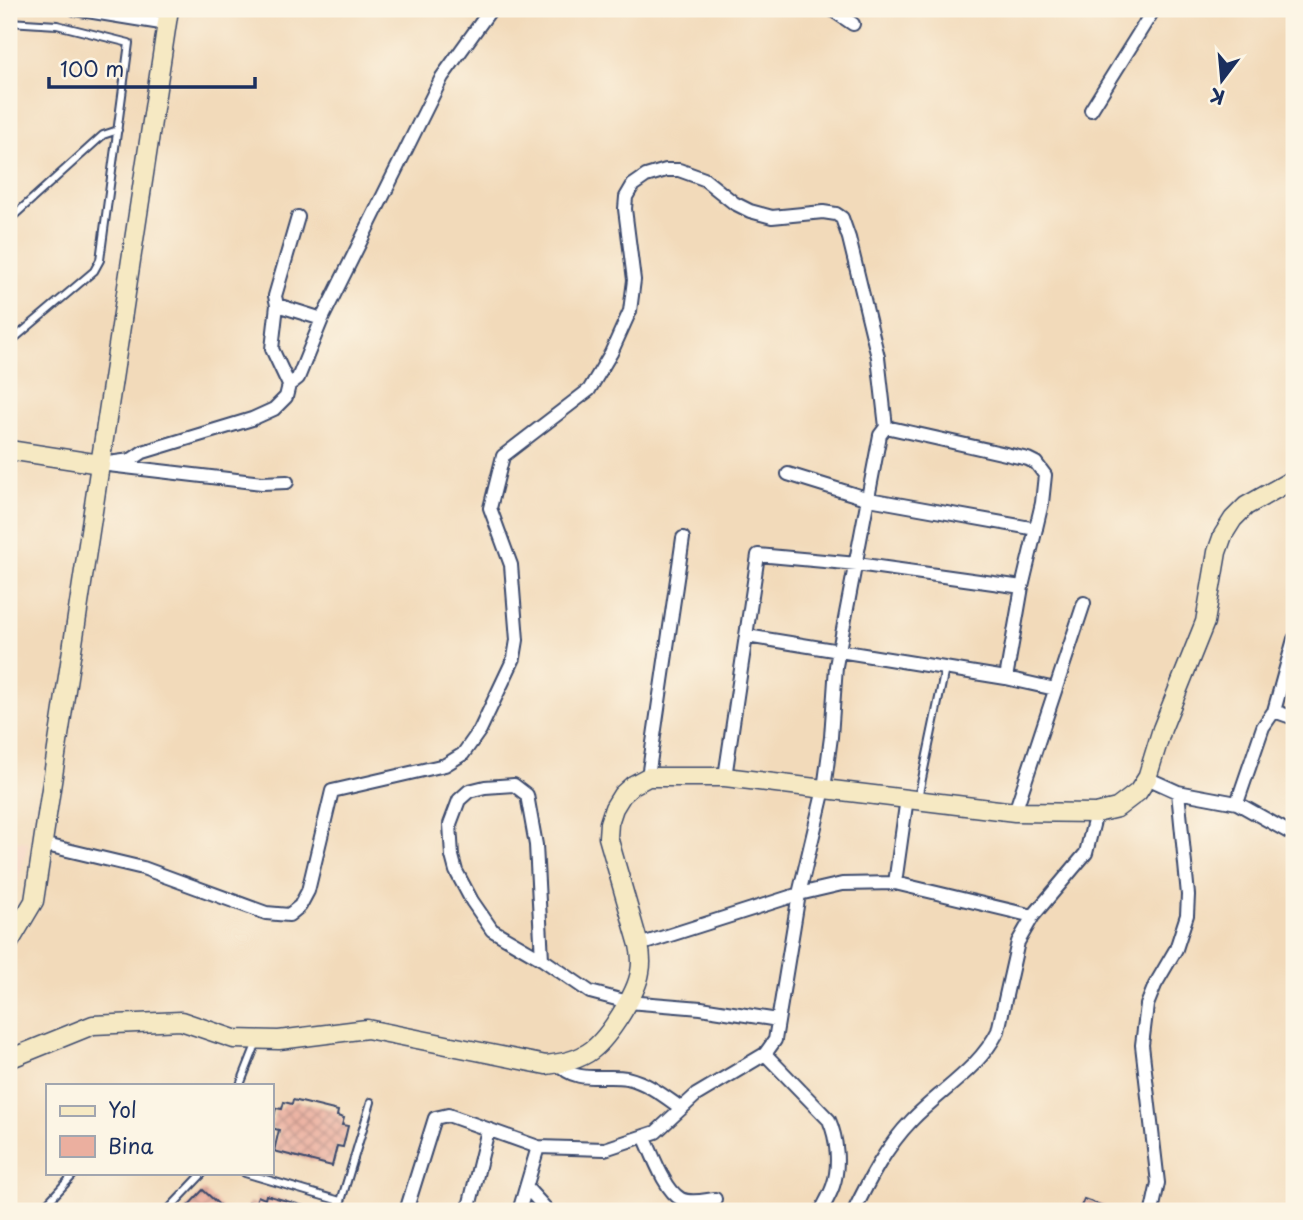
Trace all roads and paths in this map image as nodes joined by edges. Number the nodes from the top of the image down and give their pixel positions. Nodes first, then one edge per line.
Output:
1 (75, 9) edge
2 (491, 9) edge
3 (831, 9) edge
4 (1154, 9) edge
5 (168, 17) edge
6 (9, 22) edge
7 (853, 24) dead end
8 (1091, 110) dead end
9 (118, 130) junction
10 (298, 217) dead end
11 (9, 220) edge
12 (277, 305) junction
13 (322, 319) junction
14 (9, 343) edge
15 (289, 385) junction
16 (886, 427) junction
17 (9, 450) edge
18 (100, 464) junction
19 (788, 474) dead end
20 (1294, 479) edge
21 (286, 482) dead end
22 (869, 499) junction
23 (1035, 528) junction
24 (683, 538) dead end
25 (857, 564) junction
26 (1023, 587) junction
27 (1084, 603) dead end
28 (747, 636) junction
29 (1294, 639) edge
30 (839, 652) junction
31 (945, 670) junction
32 (1006, 678) junction
33 (1055, 690) junction
34 (1274, 710) junction
35 (1294, 718) edge
36 (648, 777) junction
37 (725, 777) junction
38 (1147, 778) junction
39 (824, 789) junction
40 (1178, 792) junction
41 (912, 799) junction
42 (1237, 803) junction
43 (1015, 812) junction
44 (1096, 813) junction
45 (1294, 835) edge
46 (42, 844) junction
47 (895, 883) junction
48 (799, 894) junction
49 (1033, 916) junction
50 (9, 943) edge
51 (639, 945) junction
52 (542, 958) junction
53 (628, 1002) junction
54 (778, 1020) junction
55 (258, 1040) junction
56 (765, 1054) junction
57 (9, 1059) edge
58 (560, 1063) junction
59 (240, 1084) edge
60 (371, 1102) dead end
61 (681, 1108) junction
62 (488, 1130) junction
63 (644, 1136) junction
64 (538, 1147) junction
65 (74, 1174) edge
66 (202, 1174) edge
67 (248, 1174) edge
68 (526, 1187) junction
69 (715, 1199) dead end
70 (341, 1202) junction
71 (40, 1211) edge
72 (167, 1211) edge
73 (338, 1211) edge
74 (406, 1211) edge
75 (468, 1211) edge
76 (519, 1211) edge
77 (548, 1211) edge
78 (821, 1211) edge
79 (854, 1211) edge
80 (1152, 1211) edge

1 - 5 street
2 - 13 street
3 - 7 street
4 - 8 street
5 - 18 street
6 - 9 lane
9 - 11 lane
9 - 14 lane
10 - 12 street
12 - 13 street
12 - 15 street
13 - 15 street
15 - 18 street
16 - 22 street
16 - 23 street
16 - 46 street
17 - 18 street
18 - 21 street
18 - 46 street
19 - 22 street
20 - 38 street
22 - 23 street
22 - 25 street
23 - 26 street
24 - 36 street
25 - 26 street
25 - 28 street
25 - 30 street
26 - 32 street
27 - 33 street
28 - 30 street
28 - 37 street
29 - 34 street
30 - 31 street
30 - 39 street
31 - 32 street
31 - 41 lane
32 - 33 street
33 - 43 street
34 - 35 street
34 - 42 street
36 - 37 street
36 - 51 street
37 - 39 street
38 - 40 street
38 - 44 street
39 - 41 street
39 - 48 street
40 - 42 street
40 - 80 street
41 - 43 street
41 - 47 street
42 - 45 street
43 - 44 street
44 - 49 street
46 - 50 street
47 - 48 street
47 - 49 street
48 - 51 street
48 - 54 street
49 - 79 street
51 - 53 street
52 - 52 street
52 - 53 street
53 - 54 street
53 - 58 street
54 - 56 street
55 - 57 street
55 - 58 street
55 - 59 lane
56 - 61 street
56 - 78 street
58 - 61 street
60 - 70 lane
61 - 63 street
62 - 64 street
62 - 74 street
62 - 75 street
63 - 64 street
63 - 69 street
64 - 68 street
65 - 71 lane
66 - 72 lane
67 - 70 lane
68 - 76 street
68 - 77 street
70 - 73 lane

